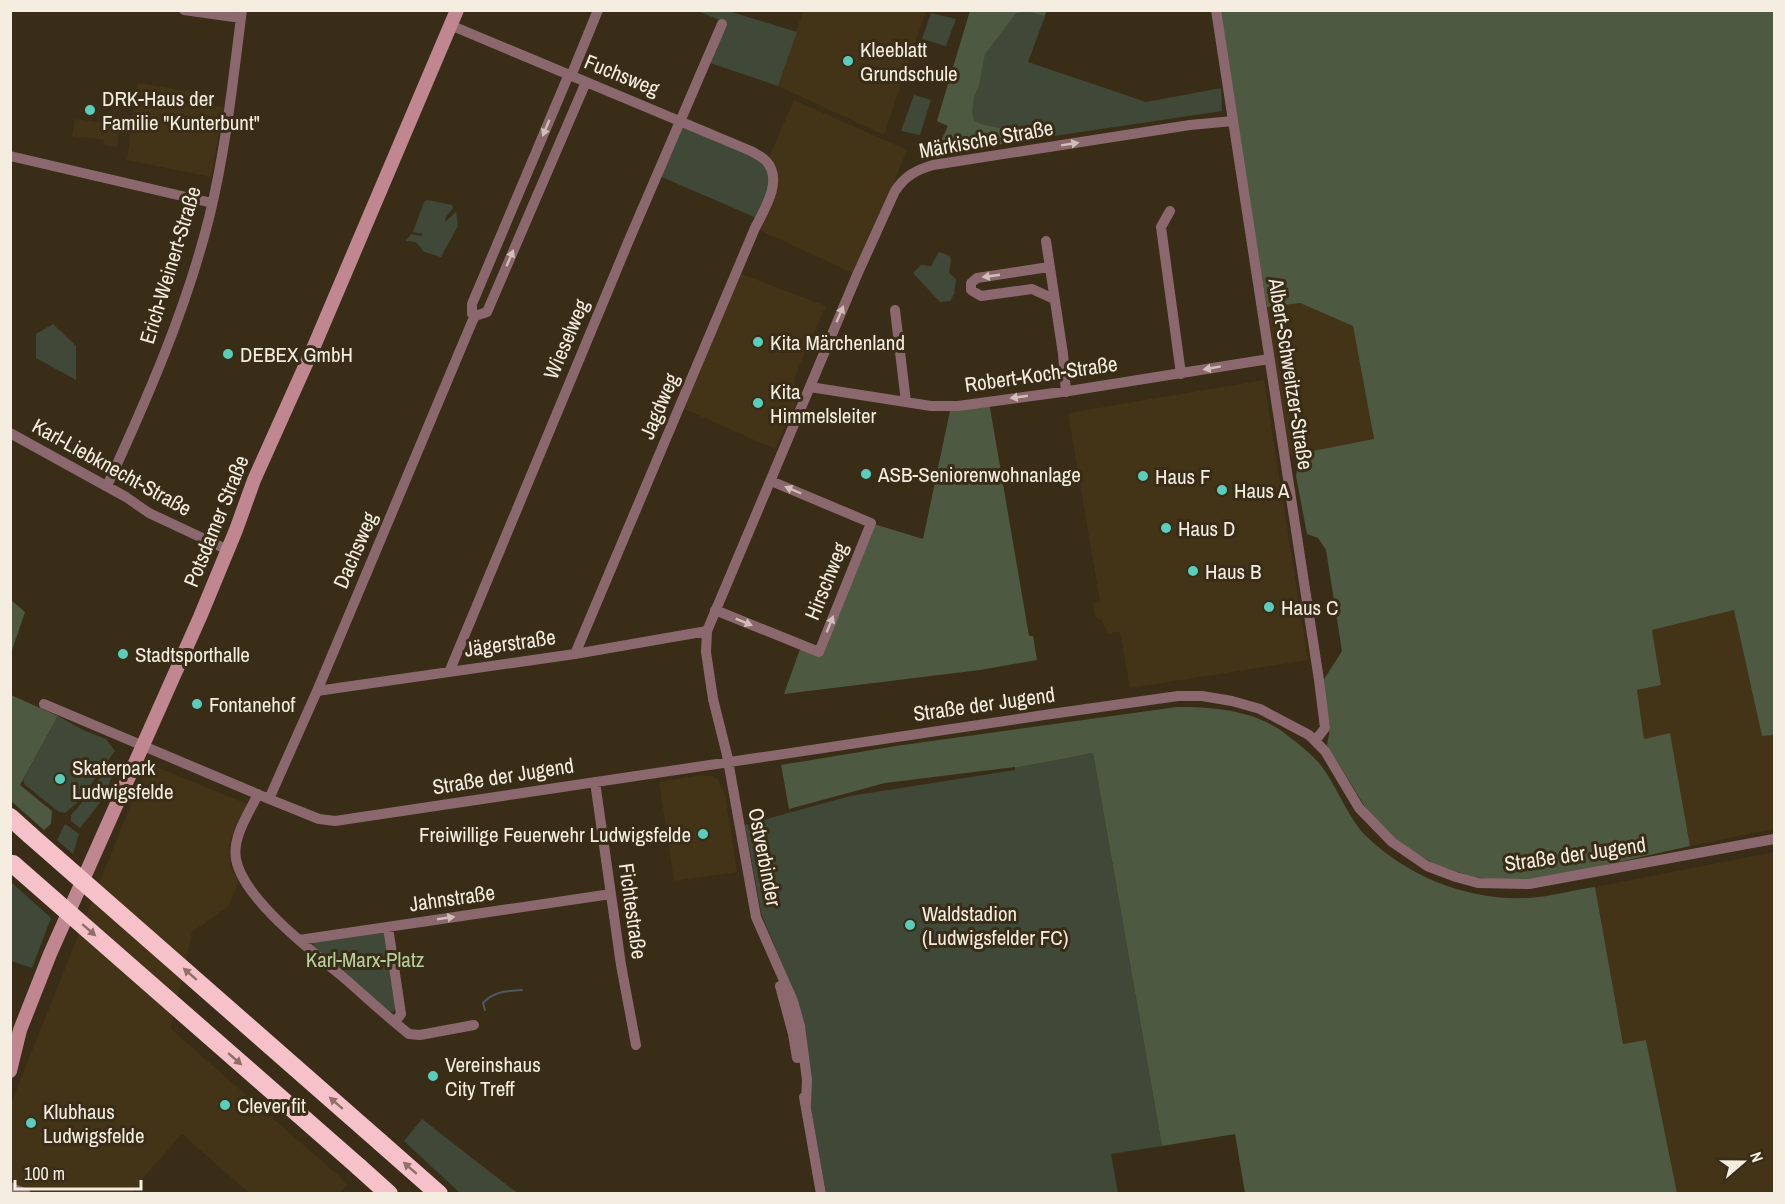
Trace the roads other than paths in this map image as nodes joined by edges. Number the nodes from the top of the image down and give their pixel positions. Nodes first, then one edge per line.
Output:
1 (184, 10) edge
2 (457, 10) edge
3 (598, 10) edge
4 (1216, 10) edge
5 (242, 14) edge
6 (722, 24) dead end
7 (450, 25) junction
8 (570, 75) junction
9 (586, 82) junction
10 (680, 121) junction
11 (1233, 121) junction
12 (10, 156) edge
13 (772, 172) joint
14 (212, 203) junction
15 (1170, 211) dead end
16 (1046, 241) dead end
17 (1049, 267) junction
18 (1054, 299) junction
19 (895, 310) dead end
20 (475, 316) junction
21 (1269, 359) junction
22 (1181, 374) junction
23 (810, 387) junction
24 (1066, 392) junction
25 (906, 402) junction
26 (10, 433) edge
27 (771, 481) junction
28 (107, 486) junction
29 (228, 550) junction
30 (715, 610) junction
31 (707, 631) junction
32 (575, 654) junction
33 (450, 670) junction
34 (318, 691) junction
35 (44, 704) dead end
36 (1315, 741) junction
37 (143, 746) junction
38 (728, 762) junction
39 (595, 782) junction
40 (264, 797) junction
41 (10, 818) edge
42 (1774, 839) edge
43 (12, 863) edge
44 (611, 894) junction
45 (388, 927) junction
46 (299, 940) junction
47 (395, 1022) junction
48 (474, 1025) dead end
49 (636, 1045) dead end
50 (12, 1048) edge
51 (10, 1071) edge
52 (10, 1187) edge
53 (26, 1194) edge
54 (389, 1194) edge
55 (439, 1194) edge
56 (821, 1194) edge

1 - 5 street
2 - 7 main road, Potsdamer Straße
3 - 8 street, Dachsweg
4 - 11 street, Albert-Schweitzer-Straße
5 - 14 street, Erich-Weinert-Straße
6 - 10 street, Wieselweg
7 - 8 street, Fuchsweg
7 - 29 main road, Potsdamer Straße
8 - 9 street, Fuchsweg
8 -> 20 street, Dachsweg
9 - 10 street, Fuchsweg
20 -> 9 street, Dachsweg
10 - 13 street, Fuchsweg
10 - 33 street, Wieselweg
11 - 21 street, Albert-Schweitzer-Straße
23 -> 11 street, Märkische Straße
12 - 14 street
13 - 32 street, Jagdweg
14 - 28 street, Erich-Weinert-Straße
15 - 22 street
16 - 17 street
17 - 18 street
17 -> 18 street
18 - 24 street
19 - 25 street
20 - 34 street, Dachsweg
21 -> 22 street, Robert-Koch-Straße
21 - 36 street, Albert-Schweitzer-Straße
22 - 24 street, Robert-Koch-Straße
23 - 25 street, Robert-Koch-Straße
23 - 27 street
24 -> 25 street, Robert-Koch-Straße
26 - 28 street, Karl-Liebknecht-Straße
27 - 30 street
30 -> 27 street, Hirschweg
28 - 29 street, Karl-Liebknecht-Straße
29 - 37 main road, Potsdamer Straße
30 - 31 street
31 - 32 street, Jägerstraße
31 - 38 street
32 - 33 street, Jägerstraße
33 - 34 street, Jägerstraße
34 - 40 street, Dachsweg
35 - 37 street, Straße der Jugend
36 - 38 street, Straße der Jugend
36 - 42 street, Straße der Jugend
37 - 40 street, Straße der Jugend
37 - 50 main road, Potsdamer Straße
38 - 39 street, Straße der Jugend
38 - 56 street, Ostverbinder
39 - 40 street, Straße der Jugend
39 - 44 street, Fichtestraße
40 - 46 street, Dachsweg
55 -> 41 highway, bridge
43 -> 54 highway, bridge
45 -> 44 street, Jahnstraße
44 - 49 street, Fichtestraße
45 - 46 street, Jahnstraße
45 - 47 street
46 - 47 street, Dachsweg
47 - 48 street, Dachsweg
50 - 51 main road, Potsdamer Straße
52 - 53 street

